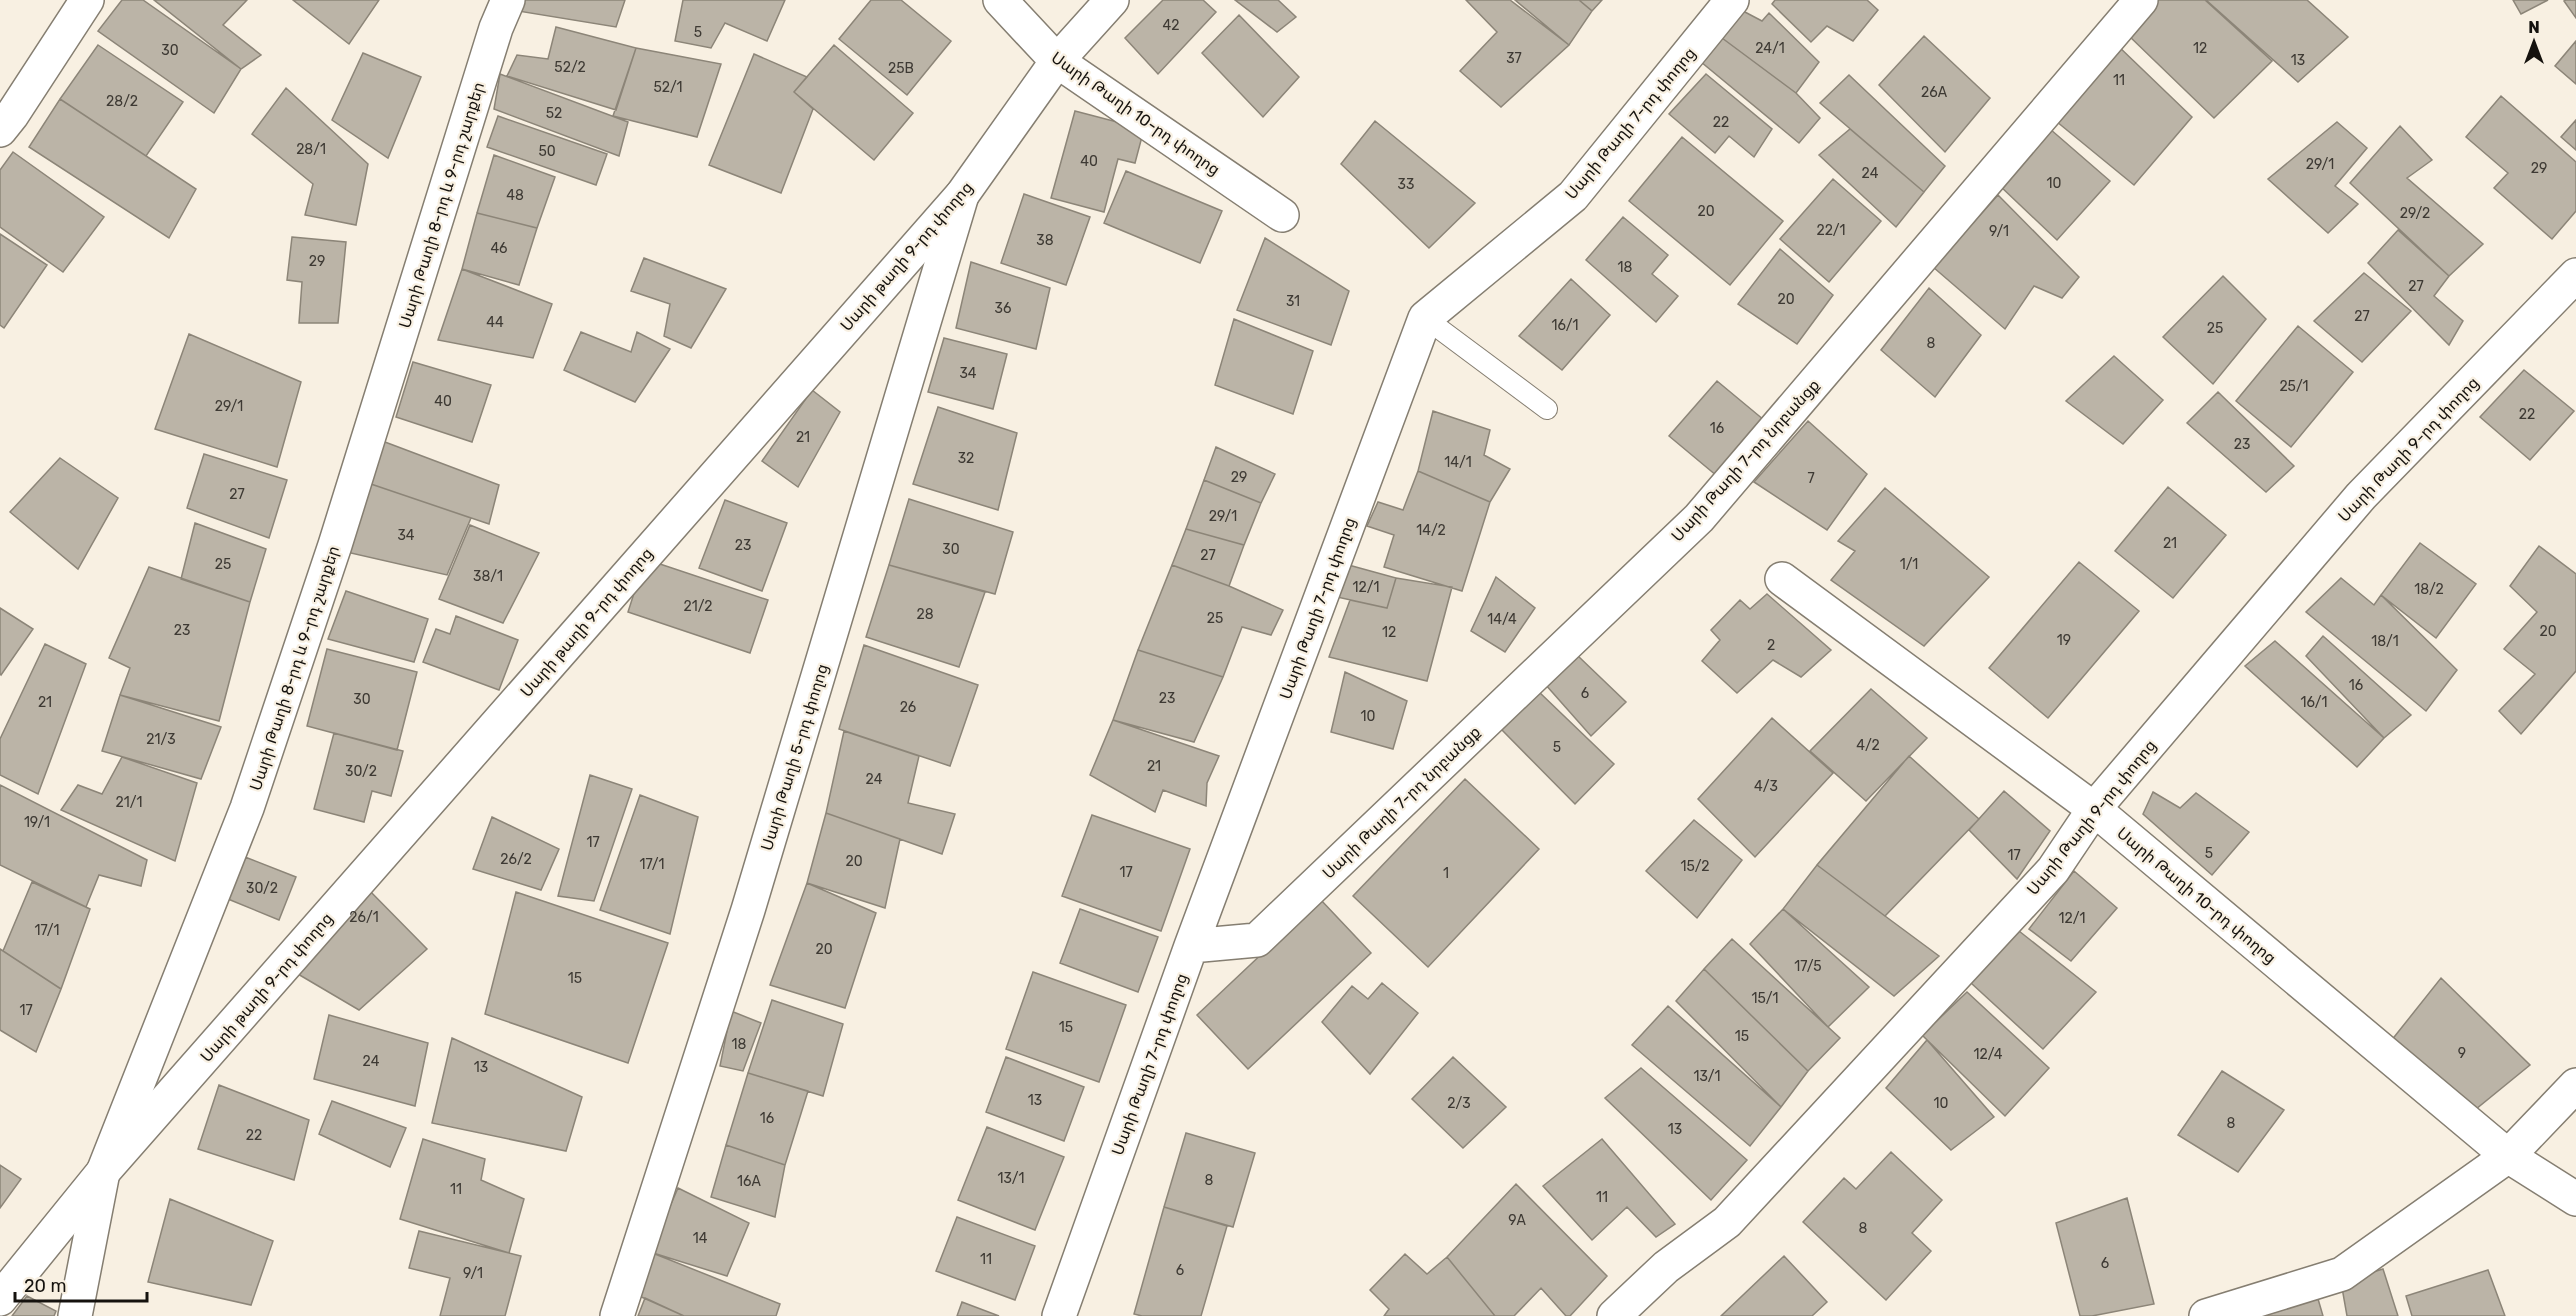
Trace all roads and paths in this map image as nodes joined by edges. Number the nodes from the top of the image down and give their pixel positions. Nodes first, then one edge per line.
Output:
1 (87, 0) edge
2 (508, 0) edge
3 (1000, 0) edge
4 (1112, 0) edge
5 (1732, 0) edge
6 (2141, 0) edge
7 (1057, 61) junction
8 (0, 130) edge
9 (962, 195) junction
10 (1282, 215) dead end
11 (2576, 275) edge
12 (1425, 318) junction
13 (1547, 409) dead end
14 (1782, 579) dead end
15 (2094, 809) junction
16 (1191, 946) junction
17 (2576, 1085) edge
18 (2508, 1156) junction
19 (103, 1172) junction
20 (2576, 1199) edge
21 (0, 1299) edge
22 (75, 1316) edge
23 (617, 1316) edge
24 (1059, 1316) edge
25 (1614, 1316) edge
26 (2206, 1316) edge

1 - 8 street
2 - 19 street, Սարի Թաղի 8-րդ և 9-րդ շարքեր
3 - 7 street, Սարի Թաղի 10-րդ փողոց
4 - 7 street
5 - 12 street, Սարի Թաղի 7-րդ փողոց
6 - 16 street, Սարի Թաղի 7-րդ նրբանցք
7 - 9 street, Սարի թաղի 9-րդ փողոց
7 - 10 street, Սարի Թաղի 10-րդ փողոց
9 - 19 street, Սարի թաղի 9-րդ փողոց
9 - 23 street, Սարի Թաղի 5-րդ փողոց
11 - 15 street, Սարի Թաղի 9-րդ փողոց
12 - 13 lane
12 - 16 street, Սարի Թաղի 7-րդ փողոց
14 - 15 street, Սարի Թաղի 10-րդ փողոց
15 - 18 street, Սարի Թաղի 10-րդ փողոց
15 - 25 street, Սարի Թաղի 9-րդ փողոց
16 - 24 street, Սարի Թաղի 7-րդ փողոց
17 - 18 street
18 - 20 street, Սարի Թաղի 10-րդ փողոց
18 - 26 street
19 - 21 street, Սարի Թաղի 8-րդ և 9-րդ շարքեր
19 - 22 street

